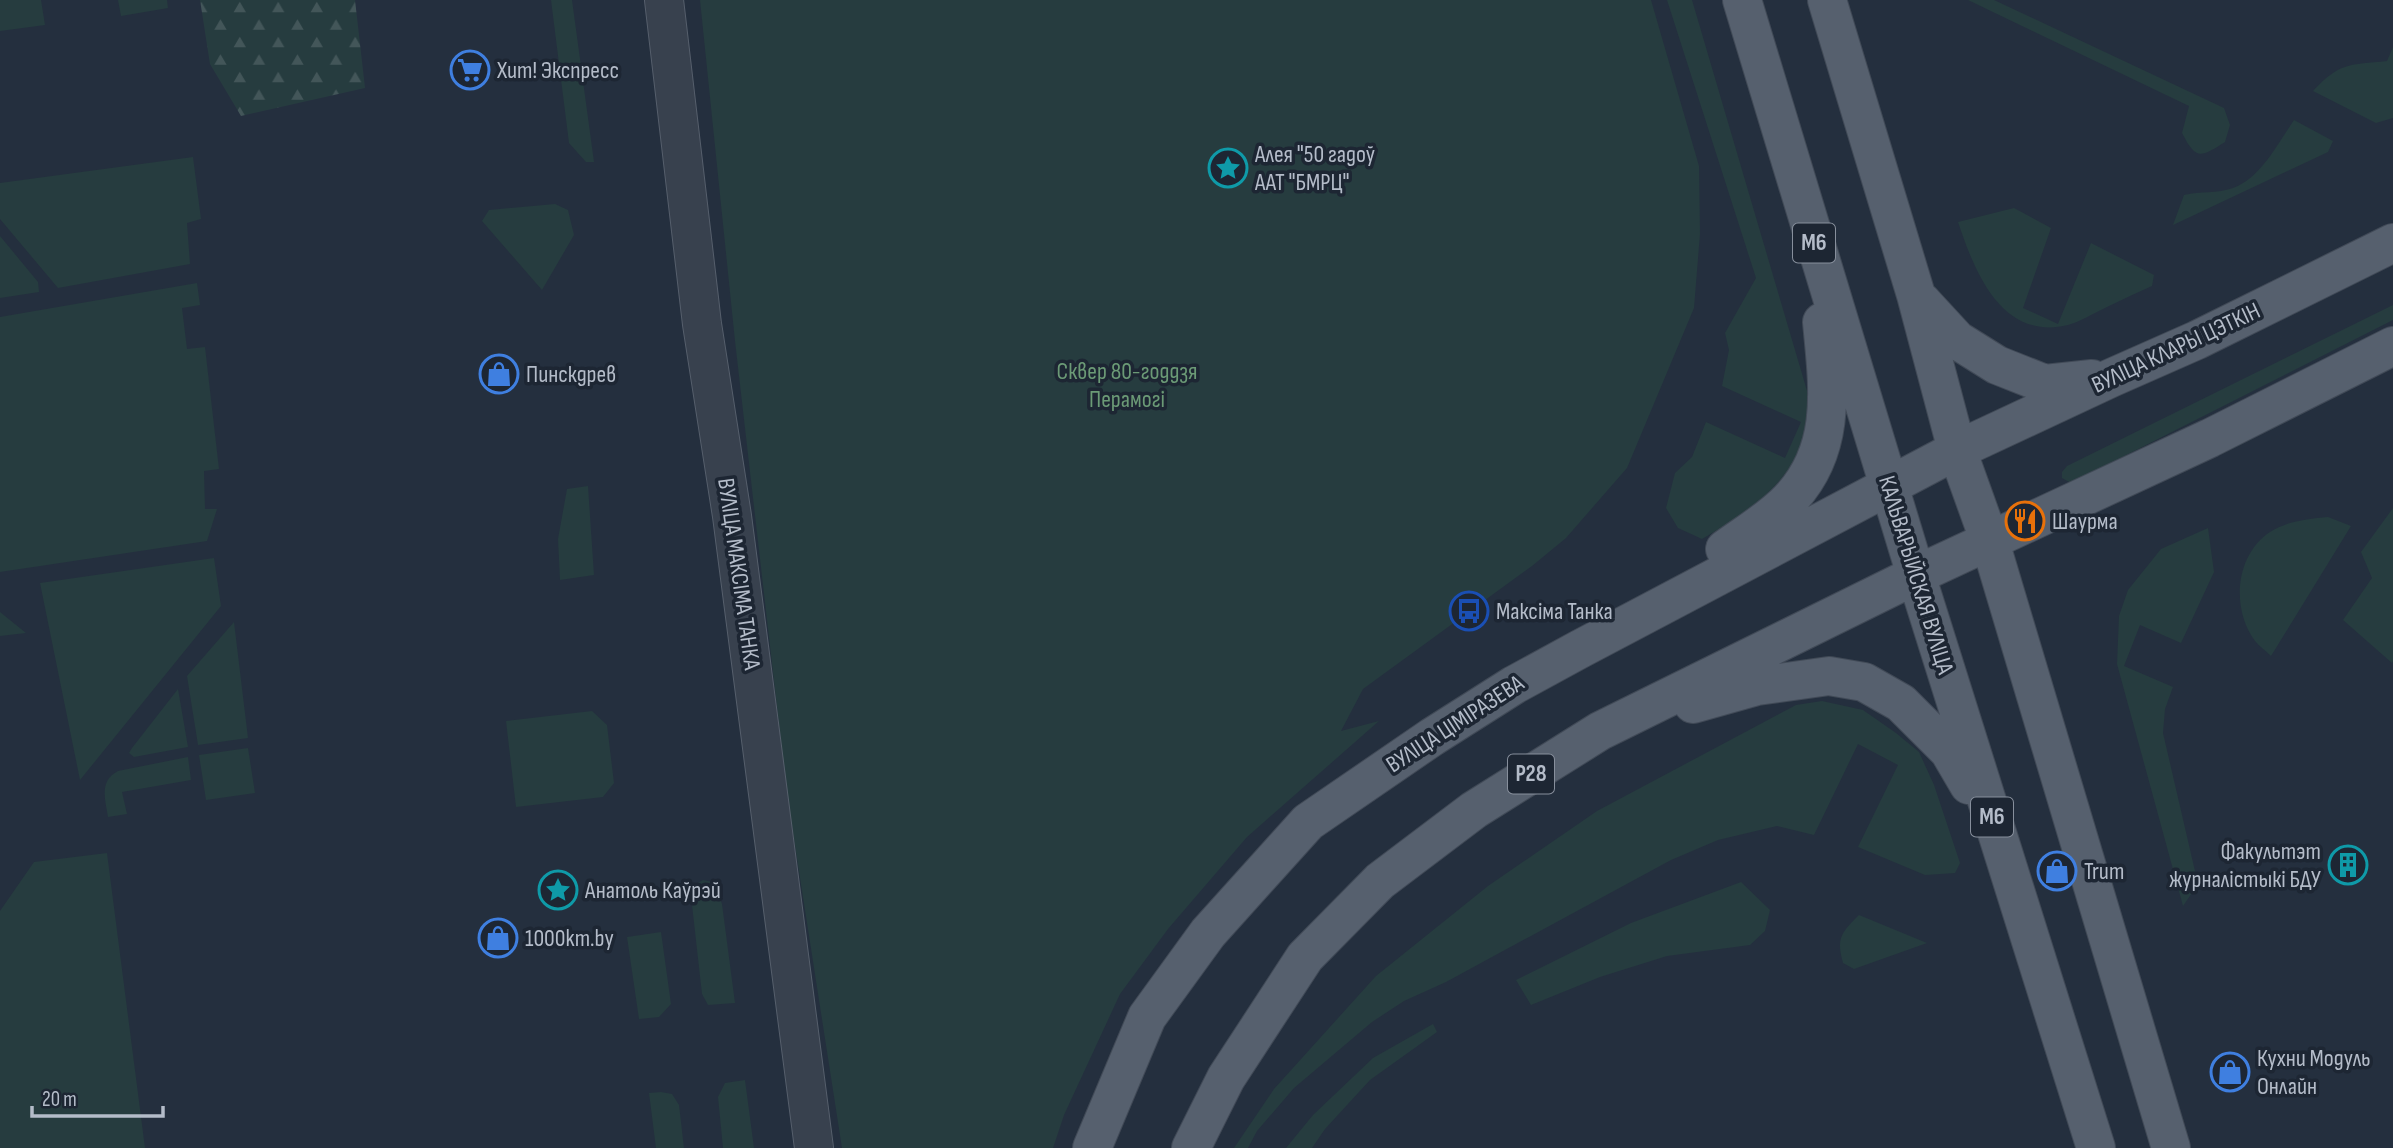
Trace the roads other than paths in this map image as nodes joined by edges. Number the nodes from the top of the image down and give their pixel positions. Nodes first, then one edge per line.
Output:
1 (664, 0) edge
2 (1742, 0) edge
3 (1827, 0) edge
4 (2393, 243) edge
5 (1817, 250) junction
6 (1916, 295) junction
7 (2393, 346) edge
8 (2111, 378) junction
9 (1957, 450) junction
10 (1889, 485) junction
11 (1990, 541) junction
12 (1916, 575) junction
13 (1580, 649) junction
14 (1600, 730) junction
15 (1999, 838) junction
16 (814, 1148) edge
17 (1092, 1148) edge
18 (1191, 1148) edge
19 (2096, 1148) edge
20 (2171, 1148) edge

1 - 16 street, ВУЛІЦА МАКСІМА ТАНКА
2 - 5 main road, КАЛЬВАРЫЙСКАЯ ВУЛІЦА / М6
3 - 6 main road
4 - 8 main road, ВУЛІЦА КЛАРЫ ЦЭТКІН
5 - 10 main road, КАЛЬВАРЫЙСКАЯ ВУЛІЦА / М6
5 - 13 main road
6 - 8 main road
6 - 9 main road
7 - 11 main road
8 - 9 main road, ВУЛІЦА КЛАРЫ ЦЭТКІН
9 - 10 main road, ВУЛІЦА ЦІМІРАЗЕВА
9 - 11 main road
10 - 12 main road, КАЛЬВАРЫЙСКАЯ ВУЛІЦА / М6
10 - 13 main road, ВУЛІЦА ЦІМІРАЗЕВА
11 - 12 main road, Р28
11 - 20 main road
12 - 14 main road, Р28
12 - 15 main road, КАЛЬВАРЫЙСКАЯ ВУЛІЦА / М6
13 - 17 main road, ВУЛІЦА ЦІМІРАЗЕВА
14 - 15 main road, Р28
14 - 18 main road, Р28
15 - 19 main road, КАЛЬВАРЫЙСКАЯ ВУЛІЦА / М6

